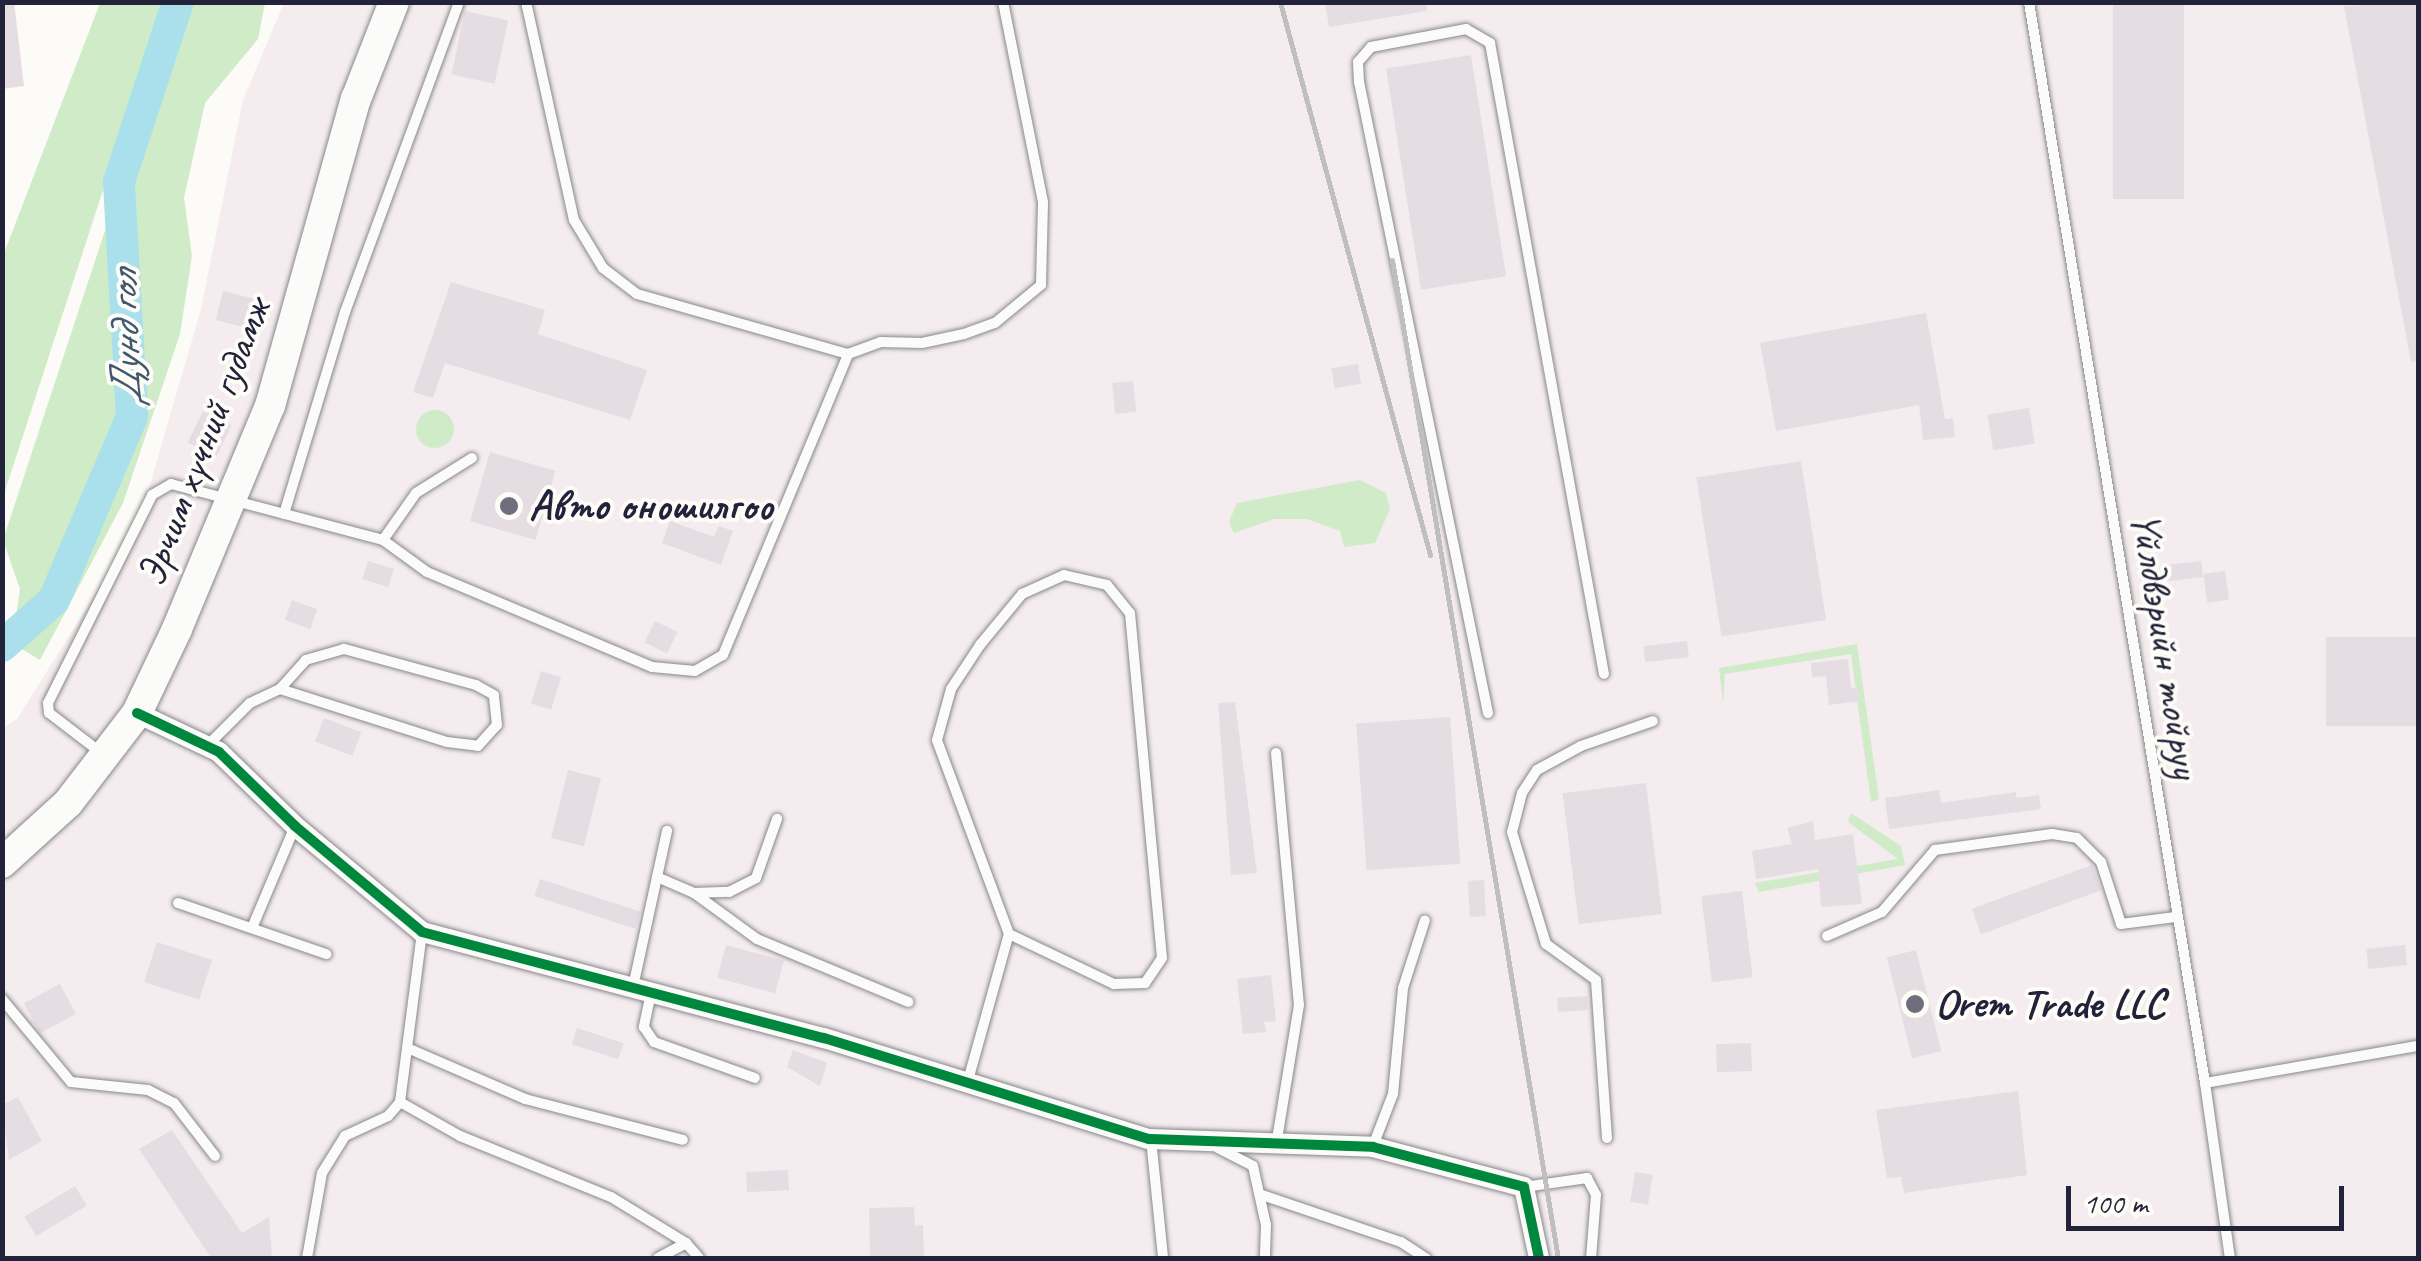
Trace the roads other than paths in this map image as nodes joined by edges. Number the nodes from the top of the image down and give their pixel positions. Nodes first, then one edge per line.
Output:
1 (394, 2) edge
2 (459, 2) edge
3 (526, 2) edge
4 (1003, 2) edge
5 (2029, 2) edge
6 (848, 354) junction
7 (472, 458) dead end
8 (234, 502) junction
9 (284, 514) junction
10 (383, 540) junction
11 (1604, 674) dead end
12 (280, 688) junction
13 (137, 712) junction
14 (1488, 714) dead end
15 (1653, 721) dead end
16 (208, 745) junction
17 (1276, 753) dead end
18 (104, 756) junction
19 (777, 819) dead end
20 (295, 826) junction
21 (668, 831) dead end
22 (2, 863) edge
23 (657, 878) junction
24 (694, 894) junction
25 (178, 903) dead end
26 (2176, 917) junction
27 (1425, 920) dead end
28 (252, 928) junction
29 (422, 932) junction
30 (1009, 934) junction
31 (1827, 936) dead end
32 (326, 954) dead end
33 (642, 990) junction
34 (2, 999) edge
35 (908, 1002) dead end
36 (2418, 1046) edge
37 (412, 1050) junction
38 (754, 1078) dead end
39 (2205, 1083) junction
40 (967, 1085) junction
41 (400, 1102) junction
42 (1606, 1138) dead end
43 (1149, 1139) junction
44 (684, 1140) dead end
45 (1277, 1140) junction
46 (1372, 1147) junction
47 (216, 1156) dead end
48 (1524, 1186) junction
49 (1262, 1195) junction
50 (686, 1243) junction
51 (307, 1258) edge
52 (658, 1258) edge
53 (698, 1258) edge
54 (1164, 1258) edge
55 (1265, 1258) edge
56 (1426, 1258) edge
57 (1539, 1258) edge
58 (1591, 1258) edge
59 (2230, 1258) edge

1 - 8 main road, Эрчим хүчний гудамж
2 - 9 lane
3 - 6 lane
4 - 6 lane
5 - 26 lane, Үйлдвэрийн тойруу
6 - 10 lane
7 - 10 lane
8 - 9 lane
8 - 13 main road, Эрчим хүчний гудамж
8 - 18 lane
9 - 10 lane
11 - 14 lane
12 - 12 lane
12 - 16 lane
13 - 16 street
13 - 18 main road, Эрчим хүчний гудамж
15 - 42 lane
16 - 20 street
17 - 45 lane
18 - 22 main road, Эрчим хүчний гудамж
19 - 24 lane
20 - 28 lane
20 - 29 street
21 - 23 lane
23 - 24 lane
23 - 33 lane
24 - 35 lane
25 - 28 lane
26 - 31 lane
26 - 39 lane, Үйлдвэрийн тойруу
27 - 46 lane
28 - 32 lane
29 - 33 street
29 - 37 lane
30 - 30 lane
30 - 40 lane
33 - 38 lane
33 - 40 street
34 - 47 lane
36 - 39 lane
37 - 41 lane
37 - 44 lane
39 - 59 lane, Үйлдвэрийн тойруу
40 - 43 street
41 - 50 lane
41 - 51 lane
43 - 45 street
43 - 49 lane
43 - 54 lane
45 - 46 street
46 - 48 street
48 - 57 street
48 - 58 lane
49 - 55 lane
49 - 56 lane
50 - 52 lane
50 - 53 lane

